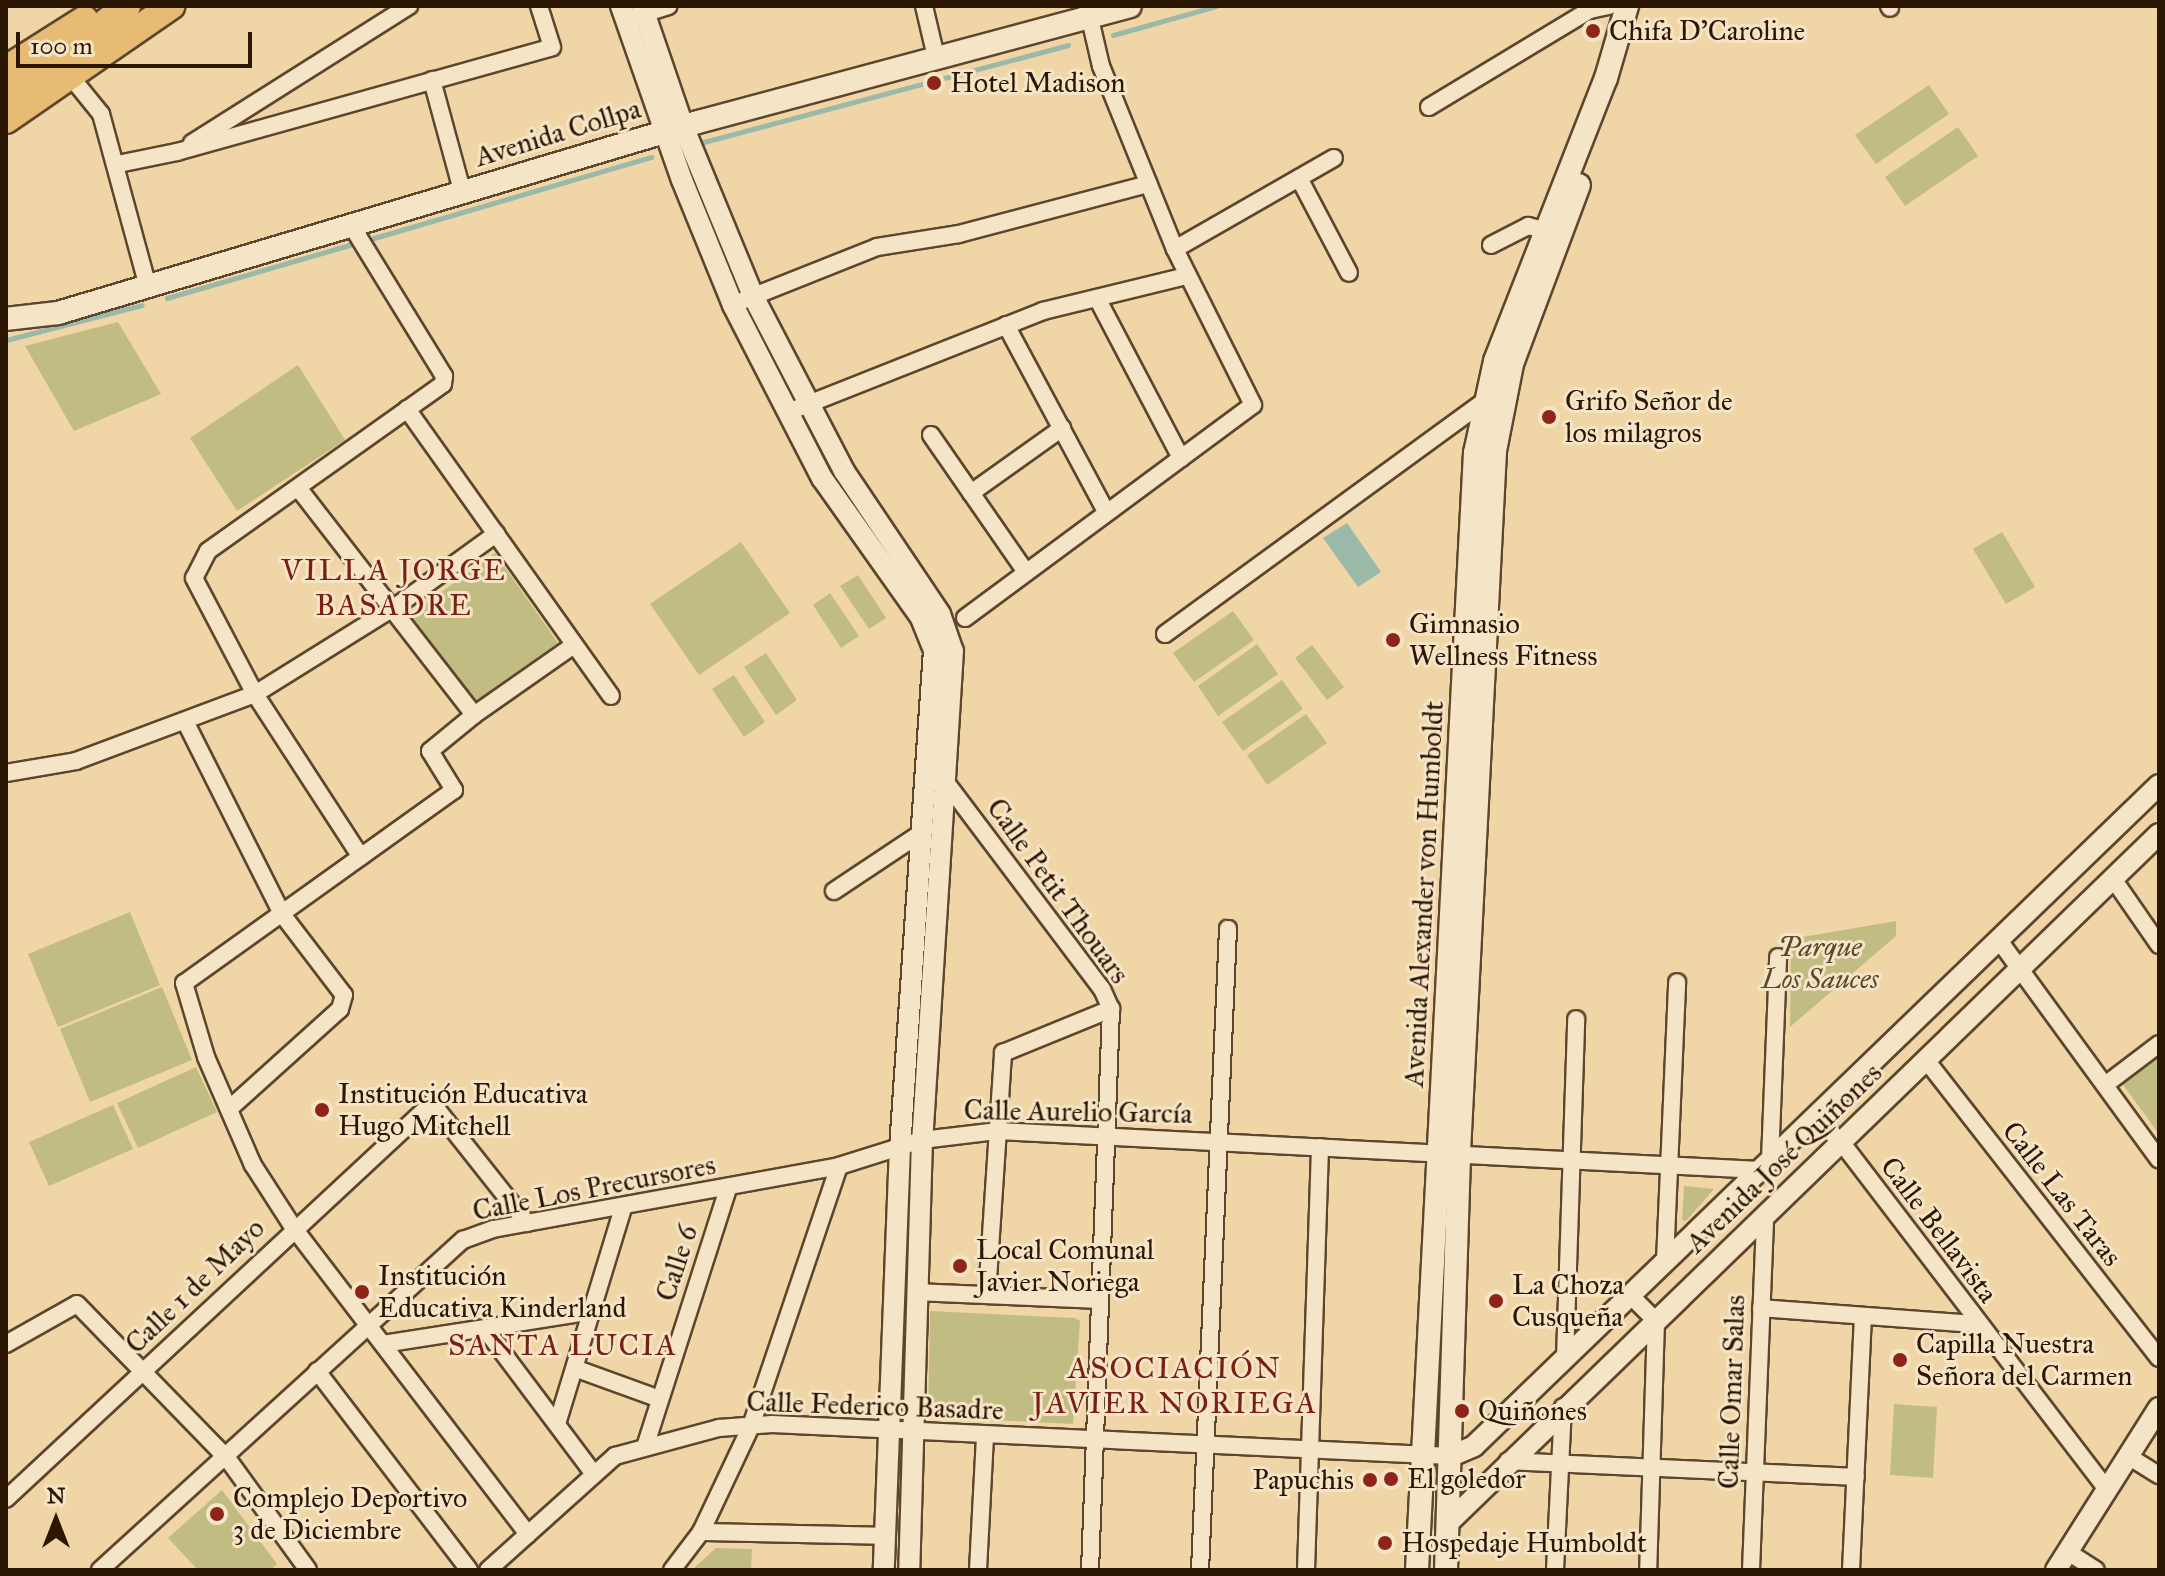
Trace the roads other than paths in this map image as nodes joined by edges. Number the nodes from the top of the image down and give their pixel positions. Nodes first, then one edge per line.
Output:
1 (105, 6) edge
2 (127, 6) edge
3 (157, 6) edge
4 (171, 6) edge
5 (409, 6) edge
6 (539, 6) edge
7 (669, 6) edge
8 (924, 6) edge
9 (1130, 6) edge
10 (1609, 6) edge
11 (1627, 6) edge
12 (1640, 6) edge
13 (633, 11) edge
14 (1088, 11) edge
15 (936, 57) junction
16 (6, 69) edge
17 (71, 77) junction
18 (32, 79) junction
19 (432, 80) junction
20 (6, 95) edge
21 (1429, 107) dead end
22 (6, 120) edge
23 (674, 129) junction
24 (177, 152) junction
25 (1334, 158) dead end
26 (118, 164) junction
27 (1299, 178) junction
28 (1148, 184) junction
29 (463, 194) junction
30 (353, 228) junction
31 (1552, 232) junction
32 (1491, 245) dead end
33 (1175, 249) junction
34 (1349, 273) dead end
35 (1187, 276) junction
36 (148, 287) junction
37 (753, 296) junction
38 (1097, 298) junction
39 (733, 305) junction
40 (6, 319) edge
41 (1006, 325) junction
42 (1493, 403) junction
43 (797, 408) junction
44 (407, 409) junction
45 (1062, 428) junction
46 (931, 435) dead end
47 (1181, 458) junction
48 (299, 489) junction
49 (971, 493) junction
50 (1107, 513) junction
51 (496, 534) junction
52 (1026, 572) junction
53 (395, 607) junction
54 (965, 618) dead end
55 (1165, 634) dead end
56 (574, 645) junction
57 (255, 694) junction
58 (611, 696) dead end
59 (474, 715) junction
60 (186, 723) junction
61 (6, 773) edge
62 (942, 777) junction
63 (2159, 785) edge
64 (940, 821) junction
65 (921, 833) junction
66 (2159, 834) edge
67 (361, 857) junction
68 (2114, 880) junction
69 (834, 891) dead end
70 (282, 914) junction
71 (1228, 929) dead end
72 (1998, 939) junction
73 (2159, 945) edge
74 (1778, 957) dead end
75 (2021, 970) junction
76 (1677, 982) dead end
77 (1111, 1009) junction
78 (1576, 1019) dead end
79 (2159, 1044) edge
80 (1926, 1060) junction
81 (2105, 1085) junction
82 (229, 1109) junction
83 (1815, 1117) junction
84 (998, 1131) junction
85 (1107, 1136) junction
86 (922, 1140) junction
87 (1219, 1140) junction
88 (1842, 1143) junction
89 (900, 1146) junction
90 (1320, 1147) junction
91 (1451, 1152) junction
92 (1572, 1157) junction
93 (2159, 1160) edge
94 (1670, 1164) junction
95 (1765, 1165) junction
96 (839, 1166) junction
97 (728, 1189) junction
98 (623, 1208) junction
99 (1765, 1216) junction
100 (527, 1223) junction
101 (293, 1227) junction
102 (1665, 1261) junction
103 (917, 1292) junction
104 (987, 1295) junction
105 (1630, 1295) junction
106 (1098, 1300) junction
107 (1761, 1308) junction
108 (594, 1311) junction
109 (1863, 1316) junction
110 (1656, 1321) junction
111 (1976, 1324) junction
112 (368, 1325) junction
113 (485, 1329) junction
114 (6, 1344) edge
115 (383, 1344) junction
116 (1565, 1358) junction
117 (2159, 1358) edge
118 (577, 1369) junction
119 (317, 1371) junction
120 (143, 1372) junction
121 (660, 1399) junction
122 (1563, 1407) junction
123 (2159, 1408) edge
124 (557, 1424) junction
125 (751, 1426) junction
126 (889, 1431) junction
127 (913, 1432) junction
128 (985, 1436) junction
129 (1093, 1440) junction
130 (646, 1444) junction
131 (1205, 1445) junction
132 (1309, 1449) junction
133 (1423, 1454) junction
134 (1451, 1456) junction
135 (2128, 1456) junction
136 (227, 1458) junction
137 (1508, 1461) junction
138 (1560, 1463) junction
139 (1651, 1468) junction
140 (1755, 1472) junction
141 (594, 1474) junction
142 (2159, 1475) edge
143 (1856, 1477) junction
144 (2107, 1490) junction
145 (6, 1499) edge
146 (1448, 1523) junction
147 (701, 1532) junction
148 (528, 1534) junction
149 (885, 1536) junction
150 (2068, 1552) junction
151 (100, 1570) edge
152 (308, 1570) edge
153 (469, 1570) edge
154 (488, 1570) edge
155 (672, 1570) edge
156 (884, 1570) edge
157 (909, 1570) edge
158 (978, 1570) edge
159 (1090, 1570) edge
160 (1200, 1570) edge
161 (1306, 1570) edge
162 (1417, 1570) edge
163 (1446, 1570) edge
164 (1555, 1570) edge
165 (1648, 1570) edge
166 (1751, 1570) edge
167 (1851, 1570) edge
168 (2056, 1570) edge
169 (2096, 1570) edge

1 - 16 highway
2 - 18 highway
3 - 18 highway
4 - 17 highway
5 - 24 street
6 - 19 street
7 - 13 street
8 - 15 street
9 - 14 main road, Avenida Collpa
10 - 21 street
11 - 31 main road, Avenida Alexander von Humboldt
12 - 31 main road, Avenida Alexander von Humboldt
13 - 23 street
14 - 15 main road, Avenida Collpa
14 - 28 street
15 - 23 main road, Avenida Collpa
17 - 22 highway
17 - 26 street
18 - 20 highway
19 - 24 street
19 - 29 street
23 - 29 main road, Avenida Collpa
23 - 37 street
23 - 39 street
24 - 26 street
25 - 27 street
26 - 36 street
27 - 33 street
27 - 34 street
28 - 33 street
28 - 37 street
29 - 30 main road, Avenida Collpa
30 - 36 main road, Avenida Collpa
30 - 44 street
31 - 32 street
31 - 42 main road, Avenida Alexander von Humboldt
33 - 35 street
35 - 38 street
35 - 47 street
36 - 40 main road, Avenida Collpa
37 - 39 street
37 - 43 street
38 - 41 street
38 - 47 street
39 - 43 street
41 - 43 street
41 - 45 street
42 - 55 street
42 - 91 main road, Avenida Alexander von Humboldt
43 - 62 street
43 - 65 street
44 - 48 street
44 - 51 street
45 - 49 street
45 - 50 street
46 - 49 street
47 - 50 street
48 - 53 street
48 - 57 street
49 - 52 street
50 - 52 street
51 - 53 street
51 - 56 street
52 - 54 street
53 - 57 street
53 - 59 street
56 - 58 street
56 - 59 street
57 - 60 street
57 - 67 street
59 - 67 street
60 - 61 street
60 - 70 street
62 - 64 street
62 - 77 street, Calle Petit Thouars
63 - 72 street, Avenida José Quiñones
64 - 65 street
64 - 86 street
65 - 69 street
65 - 89 street
66 - 68 street, Avenida José Quiñones
67 - 70 street
68 - 73 street
68 - 75 street, Avenida José Quiñones
70 - 82 street
70 - 82 street
71 - 87 street
72 - 75 street
72 - 83 street, Avenida José Quiñones
74 - 95 street
75 - 80 street, Avenida José Quiñones
75 - 81 street
76 - 94 street
77 - 84 street
77 - 85 street, Calle Petit Thouars
78 - 92 street
79 - 81 street
80 - 88 street, Avenida José Quiñones
80 - 117 street, Calle Las Taras
81 - 93 street
82 - 101 street
83 - 88 street, Calle Bellavista
83 - 95 street, Avenida José Quiñones
84 - 85 street, Calle Aurelio García
84 - 86 street, Calle Aurelio García
84 - 104 street
85 - 87 street, Calle Aurelio García
85 - 106 street, Calle Petit Thouars
86 - 89 street, Calle Aurelio García
86 - 103 street
87 - 90 street, Calle Aurelio García
87 - 131 street
88 - 99 street, Avenida José Quiñones
88 - 111 street, Calle Bellavista
89 - 96 street, Calle Aurelio García
89 - 126 street
90 - 91 street, Calle Aurelio García
90 - 132 street
91 - 92 street, Calle Aurelio García
91 - 133 main road, Avenida Alexander von Humboldt
91 - 134 main road, Avenida Alexander von Humboldt
92 - 94 street, Calle Aurelio García
92 - 116 street
94 - 95 street, Calle Aurelio García
94 - 102 street
95 - 102 street, Avenida José Quiñones
96 - 97 street, Calle Los Precursores
96 - 125 street
97 - 98 street, Calle Los Precursores
97 - 121 street, Calle 6
98 - 100 street, Calle Los Precursores
98 - 108 street
99 - 107 street, Calle Omar Salas
99 - 110 street, Avenida José Quiñones
100 - 101 street, Calle 1 de Mayo
100 - 112 street, Calle Los Precursores
101 - 112 street
101 - 120 street, Calle 1 de Mayo
102 - 105 street, Avenida José Quiñones
103 - 104 street
103 - 127 street
104 - 106 street
105 - 110 street
105 - 116 street, Avenida José Quiñones
106 - 129 street, Calle Petit Thouars
107 - 109 street
107 - 140 street, Calle Omar Salas
108 - 113 street
108 - 118 street
109 - 111 street
109 - 143 street
110 - 122 street, Avenida José Quiñones
110 - 139 street
111 - 144 street, Calle Bellavista
112 - 115 street
112 - 119 street, Calle Los Precursores
113 - 115 street
113 - 124 street
114 - 120 street
115 - 148 street
116 - 134 street, Avenida José Quiñones
118 - 121 street
118 - 124 street
119 - 136 street, Calle Los Precursores
119 - 153 street
120 - 136 street
120 - 145 street, Calle 1 de Mayo
121 - 130 street, Calle 6
122 - 137 street, Avenida José Quiñones
122 - 138 street
123 - 135 street
124 - 141 street
125 - 126 street, Calle Federico Basadre
125 - 130 street, Calle Federico Basadre
125 - 147 street
126 - 127 street, Calle Federico Basadre
126 - 149 street
127 - 128 street, Calle Federico Basadre
127 - 157 street
128 - 129 street, Calle Federico Basadre
128 - 158 street
129 - 131 street, Calle Federico Basadre
129 - 159 street, Calle Petit Thouars
130 - 141 street, Calle Federico Basadre
131 - 132 street, Calle Federico Basadre
131 - 160 street
132 - 133 street, Calle Federico Basadre
132 - 161 street
133 - 134 street, Calle Federico Basadre
133 - 162 main road, Avenida Alexander von Humboldt
134 - 146 main road, Avenida Alexander von Humboldt
135 - 142 street
135 - 144 street
136 - 151 street, Calle Los Precursores
136 - 152 street
137 - 138 street
137 - 146 street, Avenida José Quiñones
138 - 139 street
138 - 164 street
139 - 140 street
139 - 165 street
140 - 143 street
140 - 166 street, Calle Omar Salas
141 - 148 street, Calle Federico Basadre
143 - 167 street
144 - 150 street
146 - 163 main road, Avenida Alexander von Humboldt
147 - 149 street
147 - 155 street
148 - 154 street, Calle Federico Basadre
149 - 156 street
150 - 168 street
150 - 169 street

